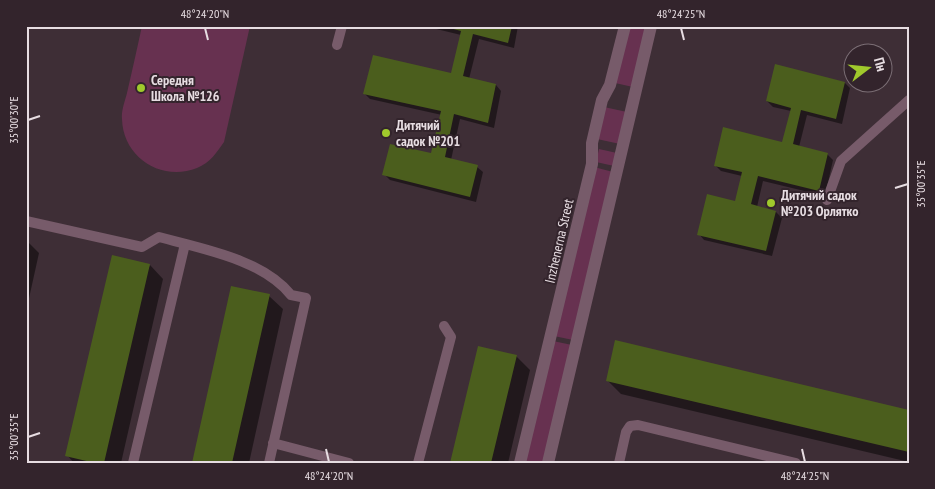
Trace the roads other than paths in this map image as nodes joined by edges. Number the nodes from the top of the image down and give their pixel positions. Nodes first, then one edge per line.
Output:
1 (342, 26) edge
2 (624, 26) edge
3 (651, 26) edge
4 (338, 45) dead end
5 (909, 100) edge
6 (827, 200) dead end
7 (26, 221) edge
8 (185, 244) junction
9 (444, 326) dead end
10 (273, 443) junction
11 (133, 463) edge
12 (268, 463) edge
13 (349, 463) edge
14 (418, 463) edge
15 (520, 463) edge
16 (548, 463) edge
17 (619, 463) edge
18 (796, 463) edge

1 - 4 lane
2 - 15 street, Inzhenerna Street
3 - 16 street
5 - 6 lane
7 - 8 lane
8 - 10 lane
8 - 11 lane
9 - 14 lane
10 - 12 lane
10 - 13 lane
17 - 18 lane

